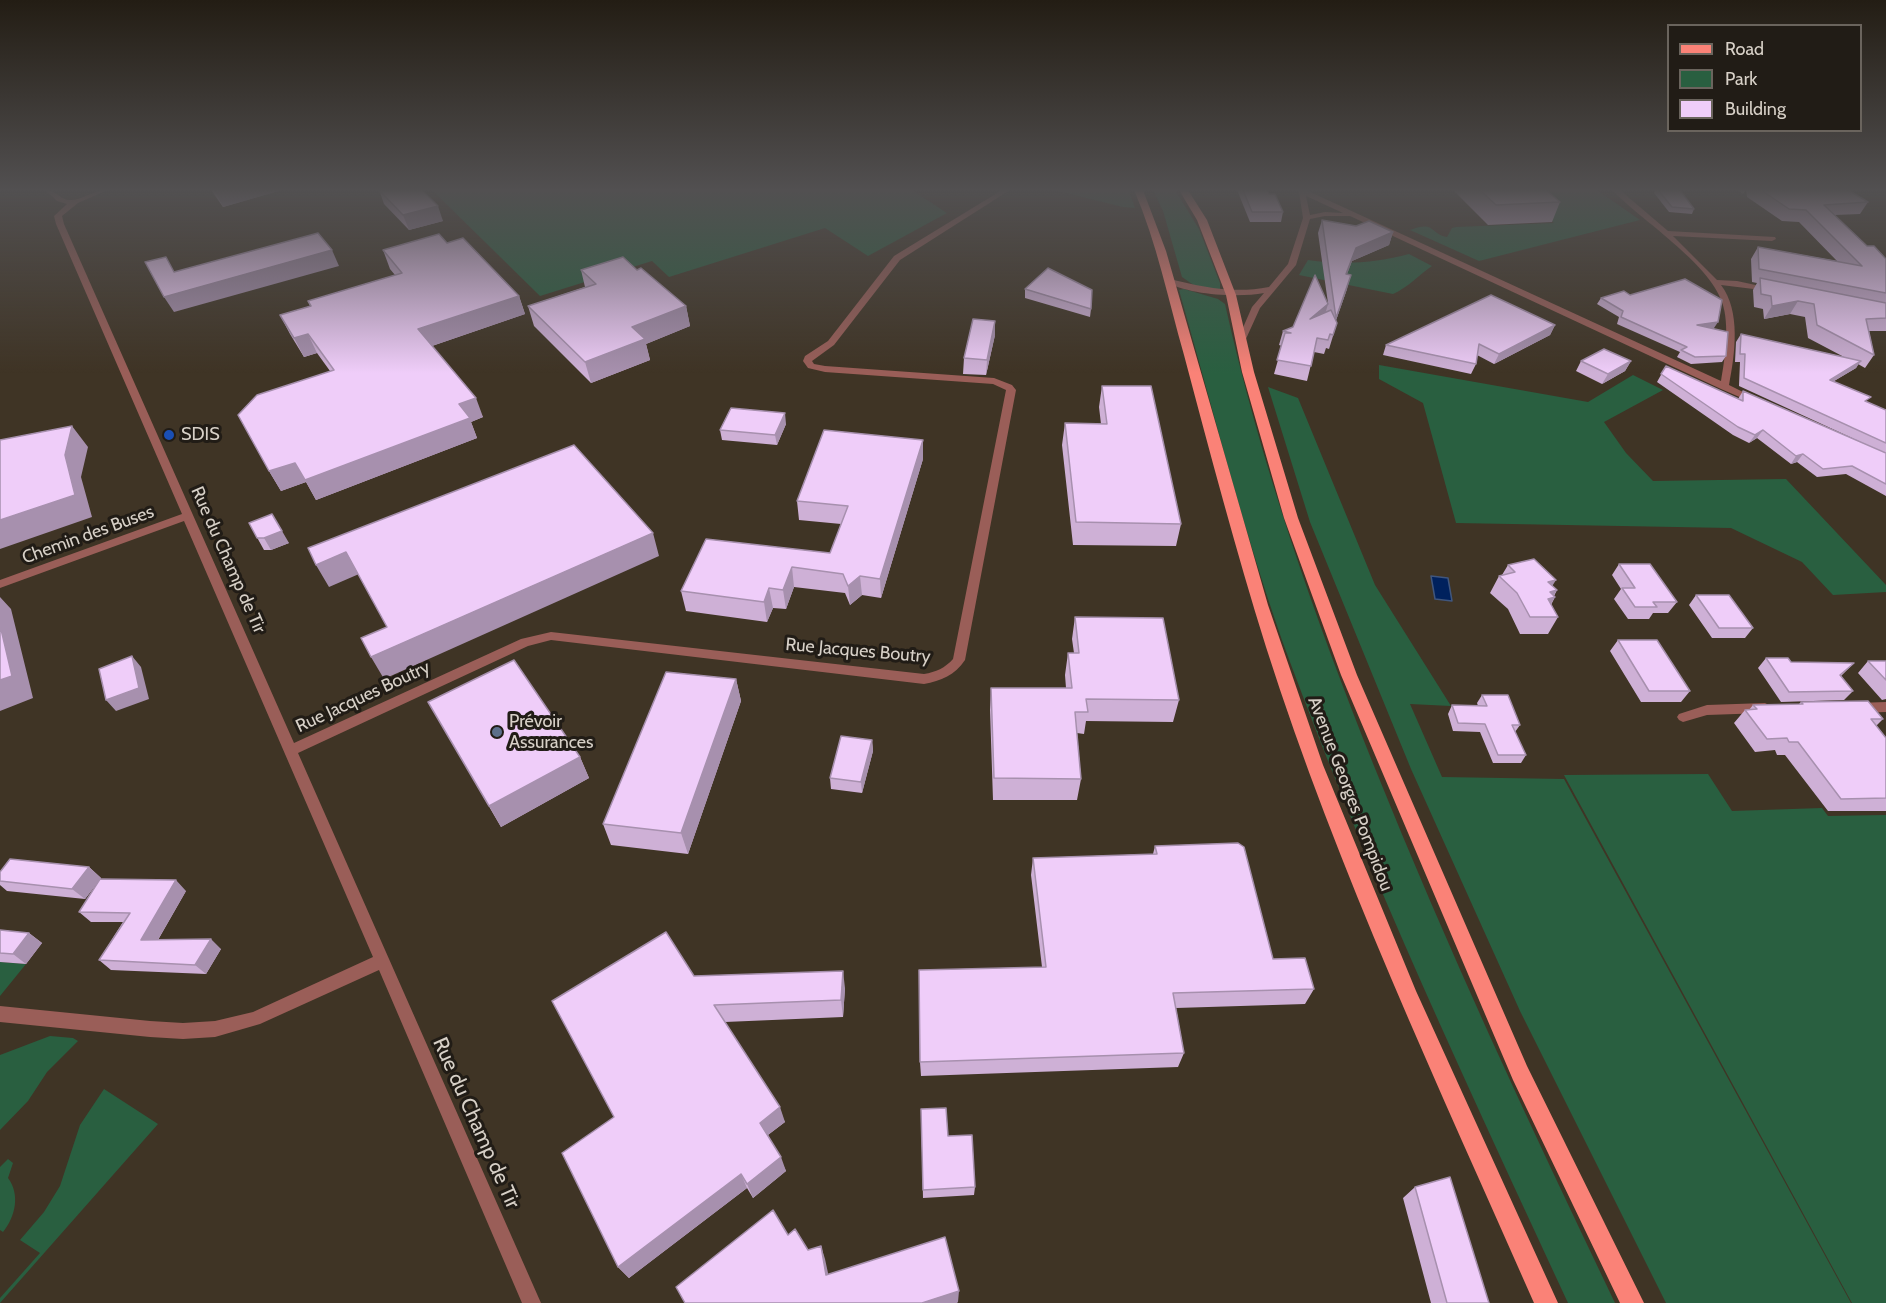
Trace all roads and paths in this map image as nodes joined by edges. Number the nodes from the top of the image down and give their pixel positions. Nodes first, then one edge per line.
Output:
1 (72, 251) edge
2 (909, 251) edge
3 (1161, 251) edge
4 (1214, 251) edge
5 (1297, 251) edge
6 (1431, 251) edge
7 (1683, 251) edge
8 (1169, 281) junction
9 (1714, 282) junction
10 (1270, 289) junction
11 (1783, 292) edge
12 (1231, 295) junction
13 (1242, 339) junction
14 (1724, 387) junction
15 (1760, 403) edge
16 (188, 516) junction
17 (0, 584) edge
18 (1886, 707) edge
19 (1775, 708) edge
20 (1840, 708) edge
21 (1683, 717) dead end
22 (290, 751) junction
23 (382, 961) junction
24 (0, 1014) edge
25 (532, 1303) edge
26 (1546, 1303) edge
27 (1632, 1303) edge

1 - 16 street, Rue du Champ de Tir
2 - 22 street, Rue Jacques Boutry
3 - 8 main road, Avenue Georges Pompidou
4 - 12 main road
5 - 10 street
6 - 14 street
7 - 9 street
8 - 12 street
8 - 26 main road, Avenue Georges Pompidou
9 - 11 street
9 - 14 street
10 - 12 street
10 - 13 street
12 - 13 main road
13 - 27 main road
14 - 15 street
16 - 17 street, Chemin des Buses
16 - 22 street, Rue du Champ de Tir
18 - 20 street
19 - 21 street
22 - 23 street, Rue du Champ de Tir
23 - 24 street
23 - 25 street, Rue du Champ de Tir

